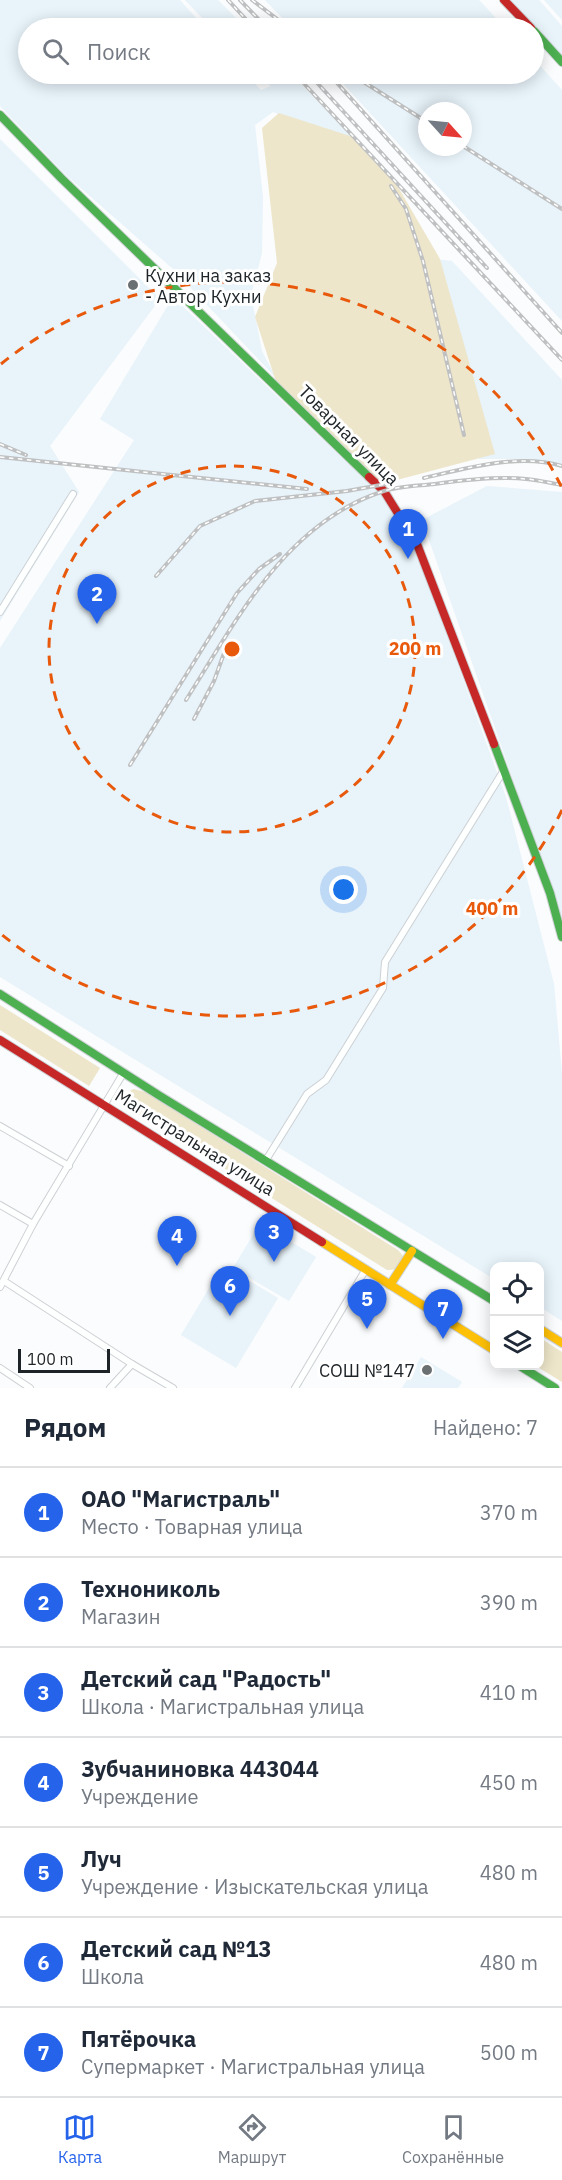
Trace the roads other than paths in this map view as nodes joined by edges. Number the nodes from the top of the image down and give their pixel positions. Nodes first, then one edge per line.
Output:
1 (504, 0) edge
2 (521, 18) edge
3 (544, 43) edge
4 (562, 62) edge
5 (0, 115) edge
6 (73, 494) dead end
7 (0, 612) edge
8 (504, 770) junction
9 (562, 937) edge
10 (0, 993) edge
11 (0, 1040) edge
12 (124, 1072) junction
13 (105, 1105) junction
14 (0, 1126) edge
15 (266, 1160) junction
16 (69, 1166) junction
17 (0, 1205) edge
18 (33, 1224) junction
19 (412, 1251) junction
20 (366, 1269) junction
21 (4, 1281) junction
22 (390, 1285) junction
23 (0, 1287) edge
24 (490, 1298) edge
25 (544, 1332) edge
26 (562, 1343) edge
27 (490, 1347) edge
28 (132, 1364) junction
29 (0, 1368) edge
30 (528, 1370) edge
31 (30, 1388) edge
32 (110, 1388) edge
33 (172, 1388) edge
34 (295, 1388) edge
35 (555, 1388) edge

1 - 2 main road
3 - 4 main road
5 - 8 main road, Товарная улица
6 - 7 street
8 - 9 main road, Товарная улица
8 - 15 street
10 - 12 main road, Магистральная улица
11 - 13 main road, Магистральная улица
12 - 13 street
12 - 15 main road, Магистральная улица
13 - 16 street
13 - 20 main road, Магистральная улица
14 - 16 street
15 - 19 main road, Магистральная улица
16 - 18 street
17 - 18 street
18 - 21 street
19 - 22 main road
19 - 24 main road, Магистральная улица
20 - 22 main road, Магистральная улица
20 - 34 street
21 - 23 street
21 - 28 street
22 - 27 main road, Магистральная улица
25 - 26 main road
28 - 32 street
28 - 33 street
29 - 31 street
30 - 35 main road

